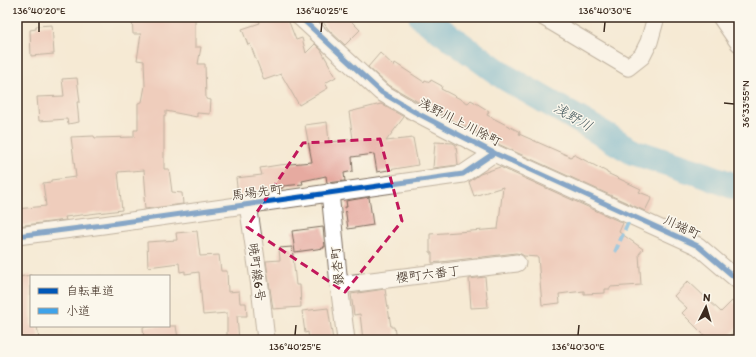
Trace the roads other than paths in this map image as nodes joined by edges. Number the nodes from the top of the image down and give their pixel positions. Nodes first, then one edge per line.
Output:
1 (300, 17) edge
2 (544, 17) edge
3 (656, 17) edge
4 (721, 17) edge
5 (739, 44) edge
6 (494, 153) junction
7 (330, 192) junction
8 (248, 204) junction
9 (631, 216) joint
10 (17, 236) edge
11 (517, 263) dead end
12 (739, 280) edge
13 (339, 285) junction
14 (266, 340) edge
15 (346, 340) edge

1 - 6 street, 浅野川上川除町
2 - 3 street
4 - 5 street
6 - 7 street, 馬場先町
6 - 9 street, 浅野川上川除町
7 - 8 street, 馬場先町
7 - 13 street, 銀杏町
8 - 10 street, 馬場先町
8 - 14 street, 暁町線6号
9 - 12 street, 川端町
11 - 13 street, 櫻町六番丁
13 - 15 street, 銀杏町

